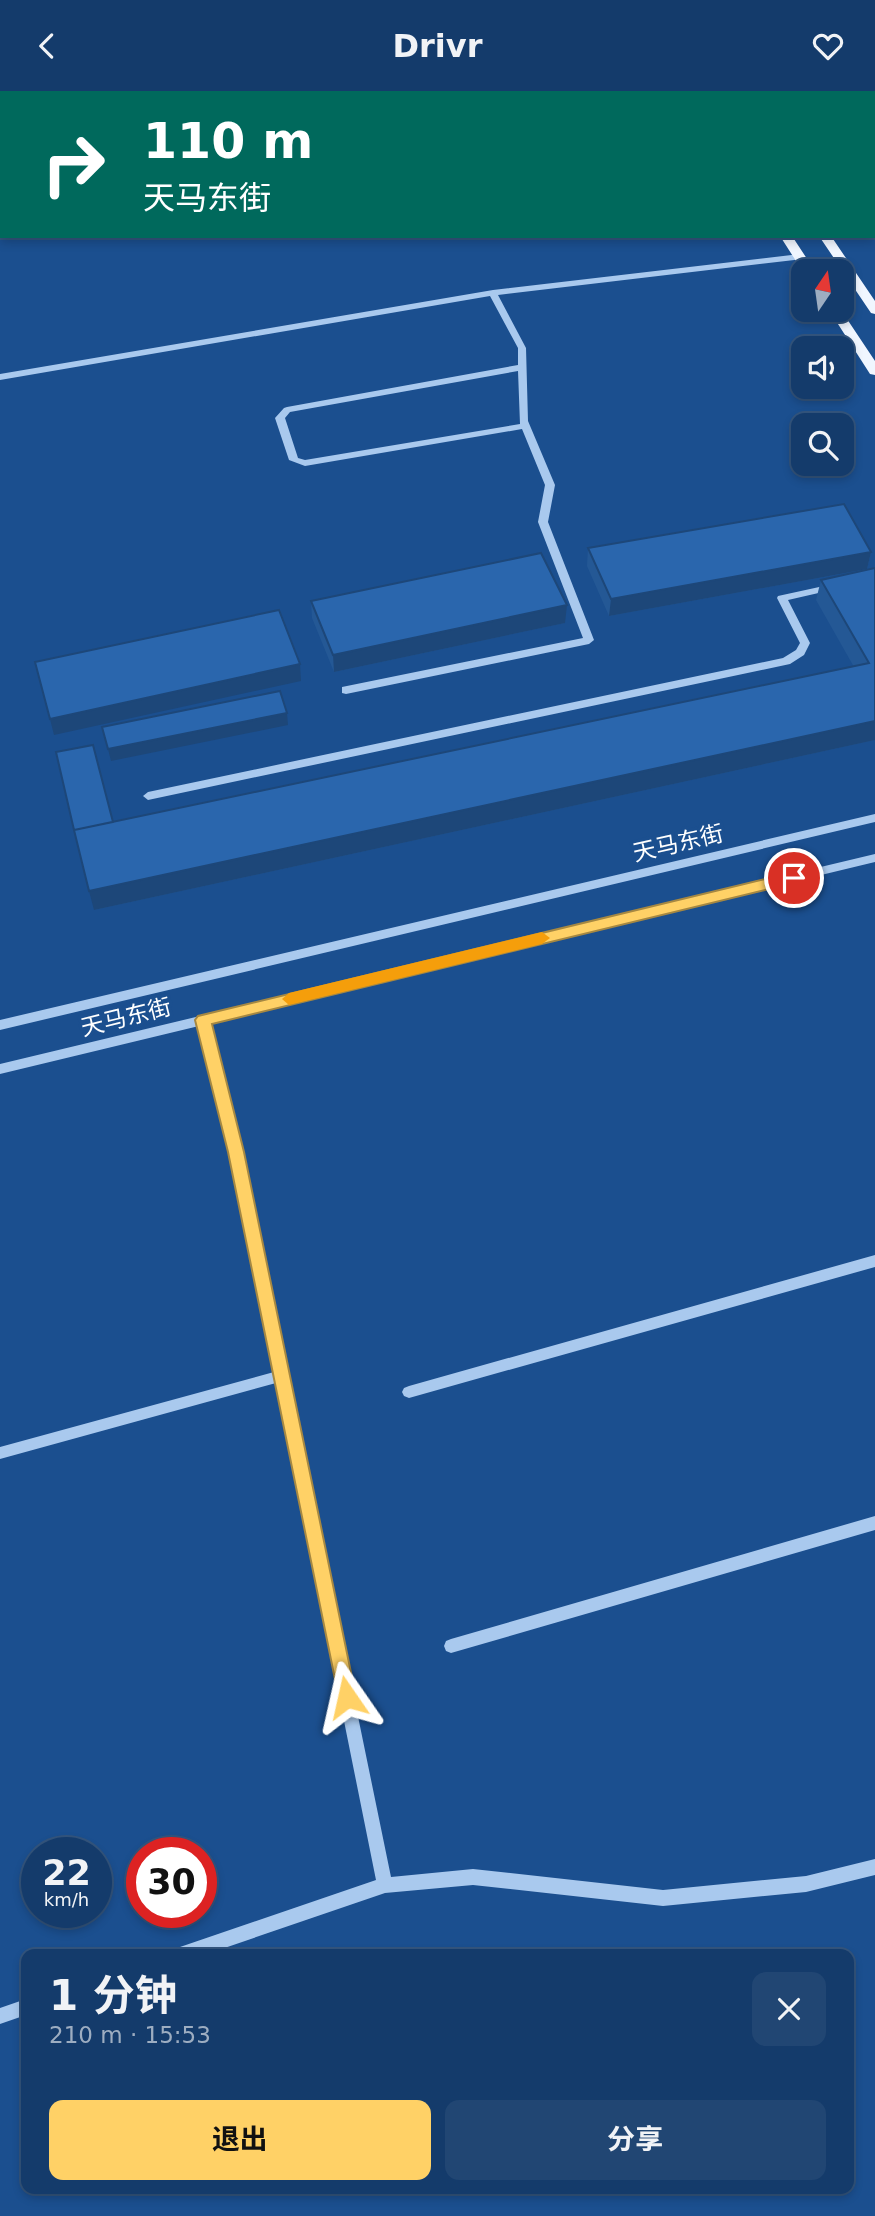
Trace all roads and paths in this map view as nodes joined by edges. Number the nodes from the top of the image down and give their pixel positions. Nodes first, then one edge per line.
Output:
1 (787, 238) edge
2 (826, 238) edge
3 (800, 257) joint
4 (493, 293) junction
5 (875, 310) edge
6 (843, 322) edge
7 (523, 367) junction
8 (875, 371) edge
9 (0, 377) edge
10 (525, 426) junction
11 (848, 584) edge
12 (346, 690) dead end
13 (148, 796) dead end
14 (875, 818) edge
15 (875, 858) edge
16 (203, 1020) junction
17 (0, 1025) edge
18 (0, 1069) edge
19 (875, 1261) edge
20 (281, 1376) junction
21 (409, 1392) dead end
22 (0, 1453) edge
23 (875, 1523) edge
24 (451, 1646) dead end
25 (875, 1867) edge
26 (385, 1885) junction
27 (198, 1949) edge
28 (21, 2009) edge
29 (0, 2017) edge

1 - 3 main road
2 - 5 main road
3 - 4 street
4 - 7 street
4 - 9 street
6 - 8 main road
7 - 10 street
7 - 10 lane
10 - 12 street
11 - 13 street
14 - 17 street, 天马东街
15 - 16 street, 天马东街
16 - 18 street, 天马东街
16 - 20 street
19 - 21 street
20 - 22 street
20 - 26 street
23 - 24 street
25 - 26 street
26 - 27 street
28 - 29 street

